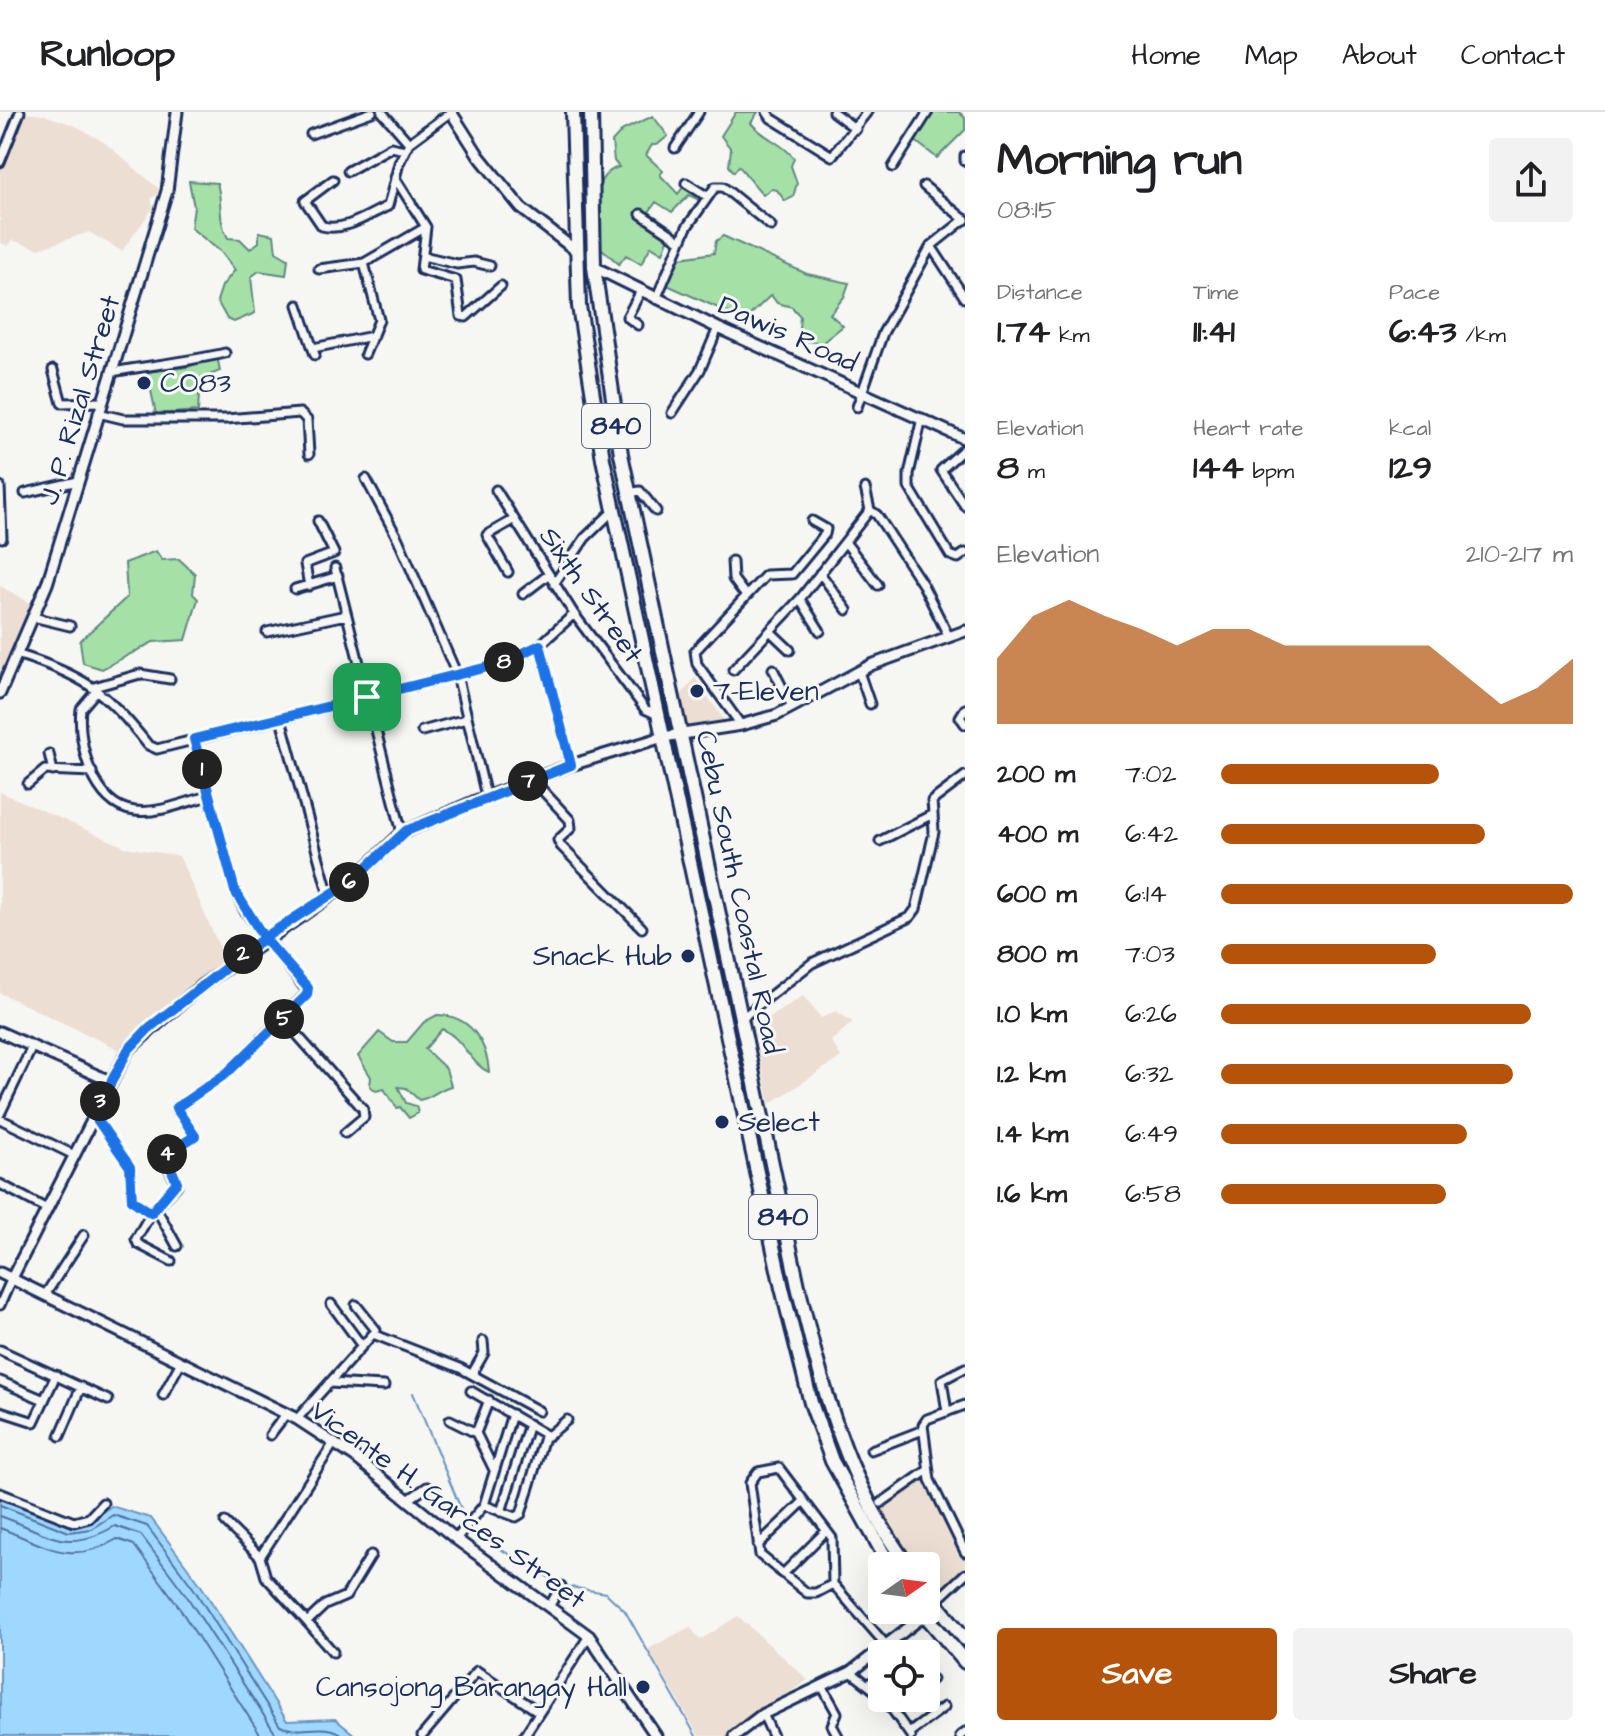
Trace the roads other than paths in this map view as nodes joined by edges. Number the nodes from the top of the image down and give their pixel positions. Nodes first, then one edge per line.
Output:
1 (20, 112) edge
2 (177, 112) edge
3 (372, 112) edge
4 (382, 112) edge
5 (451, 112) edge
6 (573, 112) edge
7 (591, 112) edge
8 (699, 112) edge
9 (767, 112) edge
10 (833, 112) edge
11 (867, 112) edge
12 (928, 112) edge
13 (856, 129) junction
14 (311, 134) dead end
15 (407, 147) junction
16 (675, 148) dead end
17 (0, 162) edge
18 (893, 167) dead end
19 (348, 171) dead end
20 (395, 178) junction
21 (333, 180) dead end
22 (686, 183) dead end
23 (924, 186) dead end
24 (708, 197) junction
25 (641, 214) dead end
26 (965, 220) edge
27 (771, 226) dead end
28 (426, 227) junction
29 (681, 241) junction
30 (931, 246) junction
31 (575, 250) junction
32 (423, 256) junction
33 (364, 263) junction
34 (490, 266) dead end
35 (594, 267) junction
36 (319, 269) dead end
37 (501, 286) dead end
38 (641, 291) junction
39 (965, 298) edge
40 (656, 299) junction
41 (298, 305) dead end
42 (638, 325) dead end
43 (718, 328) junction
44 (373, 336) junction
45 (225, 353) dead end
46 (365, 354) dead end
47 (53, 370) dead end
48 (112, 372) junction
49 (860, 391) junction
50 (102, 402) junction
51 (857, 407) dead end
52 (98, 413) junction
53 (672, 413) dead end
54 (922, 418) junction
55 (965, 439) edge
56 (965, 448) edge
57 (309, 454) dead end
58 (366, 479) dead end
59 (78, 481) junction
60 (0, 486) edge
61 (865, 488) dead end
62 (496, 490) dead end
63 (25, 493) dead end
64 (629, 493) junction
65 (965, 506) edge
66 (614, 510) junction
67 (870, 510) junction
68 (656, 511) dead end
69 (513, 520) junction
70 (318, 521) dead end
71 (812, 521) dead end
72 (2, 538) edge
73 (845, 542) junction
74 (965, 553) edge
75 (732, 561) dead end
76 (508, 572) dead end
77 (820, 573) junction
78 (548, 575) junction
79 (554, 584) junction
80 (878, 585) dead end
81 (309, 586) junction
82 (295, 589) dead end
83 (523, 594) dead end
84 (746, 596) junction
85 (800, 599) junction
86 (847, 610) dead end
87 (574, 614) junction
88 (346, 615) junction
89 (33, 617) junction
90 (70, 626) dead end
91 (820, 631) dead end
92 (965, 631) edge
93 (267, 632) dead end
94 (771, 632) junction
95 (949, 637) junction
96 (540, 645) junction
97 (790, 650) dead end
98 (16, 654) junction
99 (773, 669) dead end
100 (733, 670) dead end
101 (859, 672) junction
102 (457, 675) junction
103 (170, 679) dead end
104 (96, 688) junction
105 (0, 693) edge
106 (367, 697) junction
107 (870, 704) dead end
108 (792, 707) junction
109 (965, 709) edge
110 (658, 715) junction
111 (281, 719) junction
112 (466, 719) junction
113 (965, 724) edge
114 (741, 725) junction
115 (422, 731) dead end
116 (680, 734) junction
117 (663, 737) junction
118 (194, 739) junction
119 (49, 754) dead end
120 (571, 765) junction
121 (53, 771) junction
122 (92, 772) junction
123 (965, 776) edge
124 (532, 779) junction
125 (28, 784) dead end
126 (208, 796) junction
127 (486, 796) junction
128 (933, 814) junction
129 (402, 833) junction
130 (880, 841) dead end
131 (329, 896) junction
132 (642, 928) dead end
133 (264, 938) junction
134 (742, 1018) junction
135 (284, 1020) junction
136 (0, 1032) edge
137 (32, 1047) junction
138 (110, 1081) junction
139 (94, 1115) junction
140 (0, 1117) edge
141 (345, 1133) dead end
142 (74, 1155) junction
143 (0, 1184) edge
144 (45, 1208) junction
145 (154, 1210) junction
146 (84, 1235) dead end
147 (177, 1246) dead end
148 (171, 1261) dead end
149 (0, 1273) edge
150 (12, 1278) junction
151 (45, 1295) junction
152 (331, 1304) dead end
153 (0, 1305) edge
154 (356, 1305) dead end
155 (376, 1330) dead end
156 (483, 1341) dead end
157 (362, 1346) junction
158 (0, 1350) edge
159 (181, 1362) junction
160 (965, 1368) edge
161 (472, 1374) junction
162 (56, 1375) junction
163 (0, 1381) edge
164 (329, 1383) junction
165 (384, 1386) dead end
166 (81, 1387) junction
167 (471, 1391) dead end
168 (163, 1395) dead end
169 (44, 1400) junction
170 (108, 1400) dead end
171 (489, 1400) junction
172 (965, 1405) edge
173 (0, 1411) edge
174 (539, 1411) dead end
175 (947, 1412) junction
176 (286, 1414) junction
177 (512, 1414) junction
178 (297, 1419) junction
179 (450, 1420) dead end
180 (567, 1420) dead end
181 (529, 1424) junction
182 (923, 1430) junction
183 (476, 1433) junction
184 (545, 1434) junction
185 (270, 1435) dead end
186 (60, 1436) dead end
187 (334, 1443) junction
188 (871, 1450) dead end
189 (928, 1470) junction
190 (494, 1471) junction
191 (427, 1487) dead end
192 (0, 1493) edge
193 (408, 1500) junction
194 (804, 1501) junction
195 (103, 1503) dead end
196 (881, 1503) dead end
197 (484, 1505) junction
198 (501, 1512) junction
199 (225, 1522) dead end
200 (826, 1531) junction
201 (456, 1539) junction
202 (758, 1545) junction
203 (882, 1552) edge
204 (900, 1552) edge
205 (965, 1552) edge
206 (371, 1555) dead end
207 (260, 1557) junction
208 (783, 1574) junction
209 (965, 1574) edge
210 (833, 1584) junction
211 (561, 1586) dead end
212 (940, 1597) edge
213 (549, 1607) junction
214 (940, 1608) edge
215 (307, 1622) junction
216 (910, 1624) edge
217 (933, 1624) edge
218 (589, 1636) junction
219 (965, 1639) edge
220 (882, 1640) edge
221 (893, 1640) edge
222 (333, 1652) dead end
223 (868, 1660) edge
224 (965, 1662) edge
225 (851, 1672) junction
226 (868, 1683) edge
227 (822, 1686) junction
228 (944, 1707) dead end
229 (539, 1712) junction
230 (894, 1712) edge
231 (763, 1714) junction
232 (965, 1732) edge
233 (910, 1735) edge
234 (422, 1736) edge
235 (524, 1736) edge
236 (656, 1736) edge
237 (734, 1736) edge
238 (773, 1736) edge
239 (838, 1736) edge
240 (960, 1736) edge

1 - 17 street
2 - 48 street, J. P. Rizal Street
3 - 14 street
4 - 15 street
5 - 15 street
5 - 31 street
6 - 31 highway, Cebu South Coastal Road / 840
7 - 35 highway, Cebu South Coastal Road / 840
8 - 16 street
9 - 13 street
10 - 13 street
11 - 13 street
12 - 18 street
15 - 19 street
15 - 20 street
20 - 21 street
20 - 28 street
22 - 24 street
23 - 26 street
24 - 27 street
24 - 29 street
25 - 29 street
26 - 30 street
28 - 32 street
28 - 33 street
29 - 40 street
30 - 39 street
30 - 49 street
31 - 66 highway, Cebu South Coastal Road / 840
32 - 34 street
32 - 37 street
33 - 36 street
33 - 44 street
35 - 38 street, Dawis Road
35 - 64 highway, Cebu South Coastal Road / 840
38 - 40 street, Dawis Road
38 - 42 street
40 - 43 street, Dawis Road
41 - 44 street
43 - 49 street, Dawis Road
43 - 53 street
44 - 46 street
45 - 48 street
47 - 50 street
48 - 50 street, J. P. Rizal Street
49 - 51 street
49 - 54 street, Dawis Road
50 - 52 street, J. P. Rizal Street
52 - 57 street
52 - 59 street, J. P. Rizal Street
54 - 55 street, Dawis Road
54 - 74 street
56 - 65 street
58 - 102 street
59 - 63 street
59 - 89 street, J. P. Rizal Street
60 - 72 street
61 - 67 street
62 - 69 street, Sixth Street
64 - 68 street
64 - 116 highway, Cebu South Coastal Road / 840
66 - 79 street
66 - 110 highway, Cebu South Coastal Road / 840
67 - 73 street
67 - 95 street
69 - 76 street
69 - 78 street, Sixth Street
70 - 81 street
71 - 84 street
73 - 77 street
73 - 80 street
75 - 84 street
77 - 85 street
77 - 86 street
78 - 79 street, Sixth Street
78 - 83 street
79 - 87 street, Sixth Street
81 - 82 street
81 - 88 street
84 - 114 street
85 - 91 street
85 - 94 street
87 - 96 street
87 - 110 street, Sixth Street
88 - 93 street
88 - 106 street
89 - 90 street
89 - 98 street, J. P. Rizal Street
92 - 95 street
94 - 97 street
94 - 100 street
95 - 101 street
96 - 102 street
96 - 120 street
98 - 104 street
98 - 105 street, J. P. Rizal Street
99 - 108 street
101 - 107 street
101 - 108 street
102 - 106 street
102 - 112 street
103 - 104 street
104 - 118 street
104 - 122 street
106 - 111 street
106 - 129 street
108 - 114 street
109 - 113 street
110 - 117 highway, Cebu South Coastal Road / 840
111 - 118 street
111 - 131 street
112 - 115 street
112 - 127 street
114 - 116 street
116 - 117 street
116 - 134 highway, Cebu South Coastal Road / 840
117 - 120 street
117 - 203 highway, Cebu South Coastal Road / 840
118 - 126 street
119 - 121 street
120 - 124 street
121 - 122 street
121 - 125 street
122 - 126 street
123 - 128 street
124 - 127 street
124 - 132 street
126 - 133 street
127 - 129 street
128 - 130 street
128 - 134 street
129 - 131 street
131 - 133 street
133 - 135 street
133 - 138 street
134 - 204 highway, Cebu South Coastal Road / 840
135 - 141 street
135 - 145 street
136 - 137 street
137 - 138 street
137 - 140 street
138 - 139 street
139 - 142 street
139 - 145 street
140 - 142 street
142 - 144 street
143 - 144 street
144 - 150 street
145 - 147 street
145 - 148 street
146 - 151 street
149 - 150 street, Vicente H. Garces Street
150 - 151 street, Vicente H. Garces Street
150 - 153 street
151 - 159 street, Vicente H. Garces Street
152 - 157 street
154 - 155 street
156 - 161 street
157 - 161 street
157 - 164 street
158 - 162 street
159 - 168 street
159 - 176 street, Vicente H. Garces Street
160 - 175 street
161 - 174 street
162 - 166 street
162 - 169 street
163 - 169 street
164 - 165 street
164 - 178 street
166 - 170 street
166 - 186 street
167 - 171 street
169 - 173 street
171 - 177 street
171 - 183 street
172 - 175 street
175 - 182 street
176 - 178 street, Vicente H. Garces Street
176 - 185 street
177 - 181 street
177 - 190 street
178 - 187 street, Vicente H. Garces Street
179 - 183 street
180 - 184 street
181 - 184 street
181 - 198 street
182 - 188 street
182 - 189 street
183 - 190 street
184 - 198 street
187 - 193 street, Vicente H. Garces Street
187 - 207 street
189 - 196 street
189 - 205 street
190 - 197 street
191 - 193 street
192 - 195 street
193 - 201 street, Vicente H. Garces Street
194 - 200 street
194 - 202 street
194 - 202 street
197 - 198 street
197 - 201 street
199 - 207 street
200 - 208 street
200 - 210 street
201 - 213 street, Vicente H. Garces Street
202 - 208 street
206 - 215 street
207 - 215 street
208 - 210 street
209 - 212 street
210 - 220 street
211 - 213 street
213 - 218 street, Vicente H. Garces Street
214 - 219 highway
215 - 222 street
216 - 221 street
217 - 224 highway
218 - 229 street
218 - 236 street, Vicente H. Garces Street
223 - 225 street
225 - 226 street
225 - 227 street
227 - 231 street
227 - 239 street
228 - 233 street
229 - 234 street
229 - 235 street
230 - 233 street
231 - 237 street
231 - 238 street
232 - 240 street

